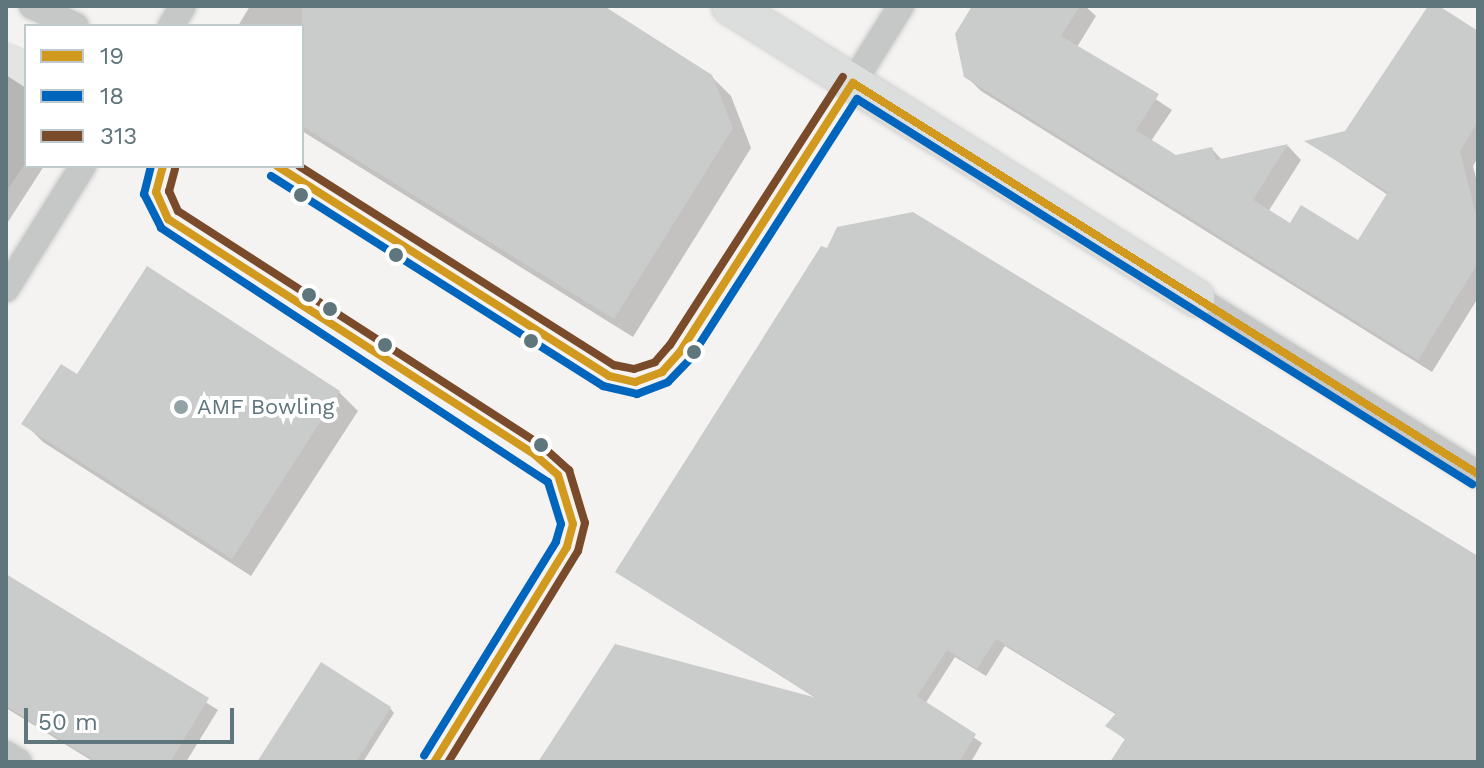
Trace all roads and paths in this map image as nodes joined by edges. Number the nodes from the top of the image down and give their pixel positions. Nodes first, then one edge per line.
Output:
1 (32, 6) edge
2 (183, 6) edge
3 (730, 6) edge
4 (901, 6) edge
5 (72, 24) edge
6 (172, 24) edge
7 (853, 83) junction
8 (82, 168) edge
9 (6, 289) edge
10 (1196, 298) joint
11 (1478, 474) edge
12 (6, 754) edge
13 (19, 762) edge

1 - 5 street
2 - 6 street
3 - 7 street
4 - 7 street
7 - 10 street
8 - 9 street
10 - 11 street
12 - 13 street

